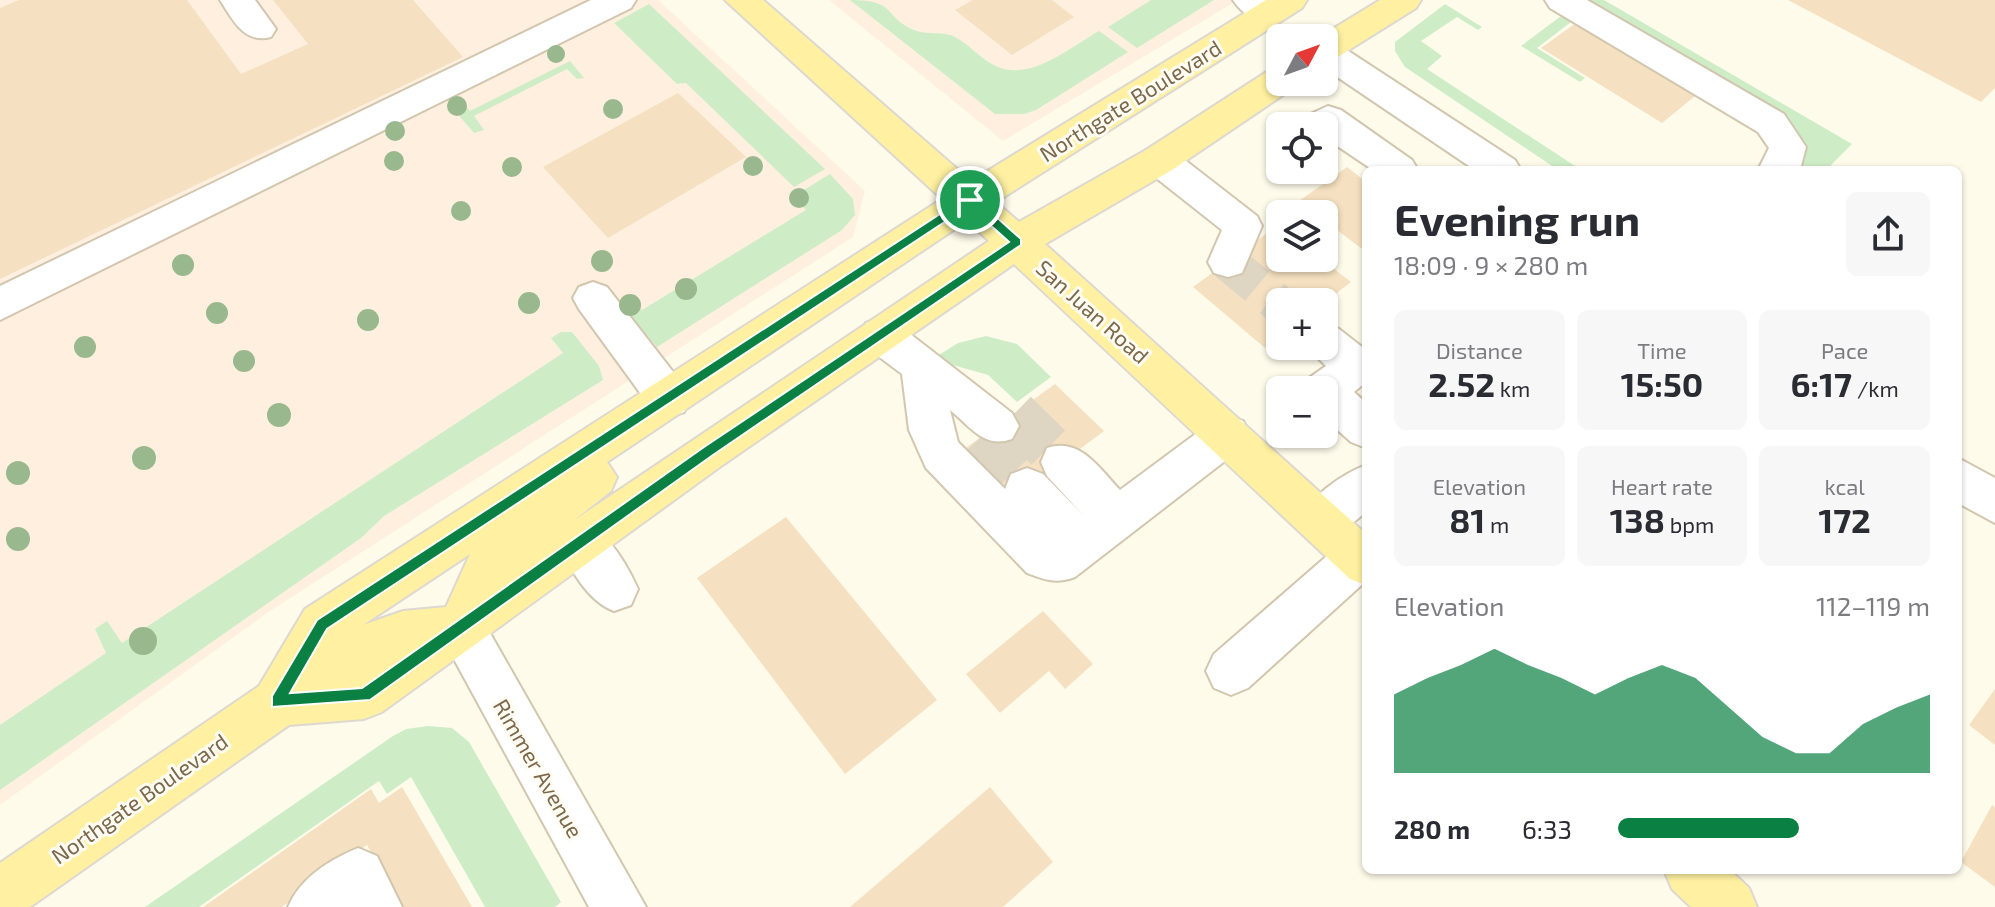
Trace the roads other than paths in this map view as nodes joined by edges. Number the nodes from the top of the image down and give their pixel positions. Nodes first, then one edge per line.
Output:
1 (237, 0) edge
2 (619, 0) edge
3 (742, 0) edge
4 (757, 0) edge
5 (1404, 0) edge
6 (1562, 0) edge
7 (1270, 4) edge
8 (259, 29) dead end
9 (781, 33) junction
10 (1338, 42) edge
11 (1338, 60) edge
12 (1266, 89) edge
13 (1338, 126) edge
14 (1159, 160) junction
15 (1393, 166) edge
16 (1496, 166) edge
17 (1782, 166) edge
18 (970, 200) junction
19 (1017, 242) junction
20 (1228, 262) dead end
21 (593, 298) dead end
22 (0, 304) edge
23 (881, 335) junction
24 (1338, 352) edge
25 (922, 370) junction
26 (1338, 381) edge
27 (669, 399) junction
28 (1338, 404) edge
29 (1362, 425) edge
30 (997, 426) tunnel mouth
31 (612, 434) junction
32 (1228, 434) junction
33 (1045, 475) tunnel mouth
34 (1962, 481) edge
35 (1362, 488) edge
36 (1995, 503) edge
37 (1321, 522) junction
38 (1100, 531) junction
39 (580, 541) junction
40 (1362, 560) edge
41 (614, 589) dead end
42 (461, 628) junction
43 (1231, 671) dead end
44 (278, 701) junction
45 (1695, 874) edge
46 (0, 895) edge
47 (315, 907) edge
48 (375, 907) edge
49 (619, 907) edge
50 (1730, 907) edge

1 - 8 street
2 - 22 street
3 - 9 main road, San Juan Road
4 - 9 street
5 - 10 main road
6 - 17 street
7 - 18 main road, Northgate Boulevard
9 - 18 main road, San Juan Road
11 - 16 street
12 - 14 main road
13 - 15 street
14 - 19 main road
14 - 20 street
18 - 19 main road, San Juan Road
18 - 27 main road, Northgate Boulevard
19 - 23 main road
19 - 32 main road, San Juan Road
21 - 27 street
23 - 25 street
23 - 39 main road
24 - 26 street
25 - 30 street
25 - 38 street
27 - 31 main road, Northgate Boulevard
28 - 29 street
31 - 42 main road
31 - 44 main road, Northgate Boulevard
32 - 37 main road, San Juan Road
32 - 38 street
33 - 38 street
34 - 36 street
35 - 37 street
37 - 40 main road, San Juan Road
39 - 41 street
39 - 42 main road
40 - 43 street
42 - 44 main road
42 - 49 street, Rimmer Avenue
44 - 46 main road, Northgate Boulevard
45 - 50 main road
47 - 48 street

